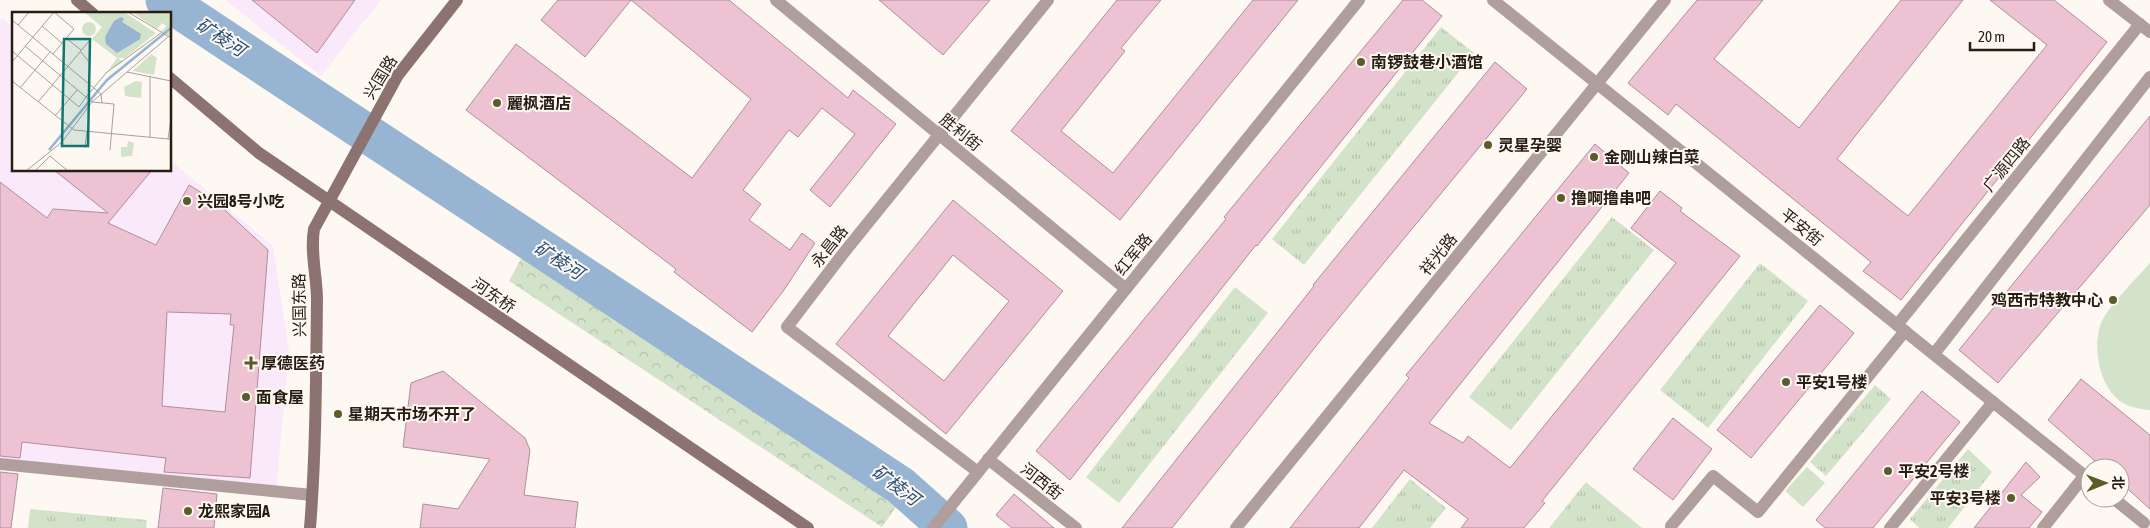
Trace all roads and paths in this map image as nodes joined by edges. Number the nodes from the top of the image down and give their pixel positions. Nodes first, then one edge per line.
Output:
1 (77, 0) edge
2 (457, 0) edge
3 (776, 0) edge
4 (1048, 0) edge
5 (1359, 0) edge
6 (1493, 0) edge
7 (1665, 0) edge
8 (2109, 0) edge
9 (91, 12) edge
10 (2145, 28) edge
11 (2150, 77) edge
12 (171, 79) edge
13 (1597, 84) junction
14 (939, 135) junction
15 (341, 178) joint
16 (1126, 288) junction
17 (1901, 328) junction
18 (1934, 354) junction
19 (1993, 402) junction
20 (988, 460) junction
21 (0, 464) edge
22 (2080, 471) edge
23 (978, 472) junction
24 (2080, 485) edge
25 (312, 495) junction
26 (2125, 508) edge
27 (2144, 523) dead end
28 (1671, 526) dead end
29 (310, 528) edge
30 (808, 528) edge
31 (933, 528) edge
32 (1076, 528) edge
33 (1236, 528) edge
34 (1890, 528) edge
35 (2043, 528) edge

1 - 9 main road
2 - 15 main road, 兴国路
3 - 14 street, 胜利街
4 - 14 street, 永昌路
5 - 16 street, 红军路
6 - 13 street, 平安街
7 - 13 street, 祥光路
8 - 10 street
10 - 17 street, 广源四路
11 - 18 street
12 - 30 main road, 河东桥
13 - 17 street, 平安街
13 - 33 street, 祥光路
14 - 16 street, 胜利街
14 - 23 street, 永昌路
15 - 25 main road, 兴国东路
16 - 20 street, 红军路
17 - 18 street, 平安街
17 - 28 street, 广源四路
18 - 19 street, 平安街
19 - 22 street, 平安街
19 - 34 street
20 - 23 street, 红军路
20 - 32 street, 河西街
21 - 25 street
23 - 31 street, 红军路
24 - 35 street
25 - 29 main road, 兴国东路
26 - 27 street

